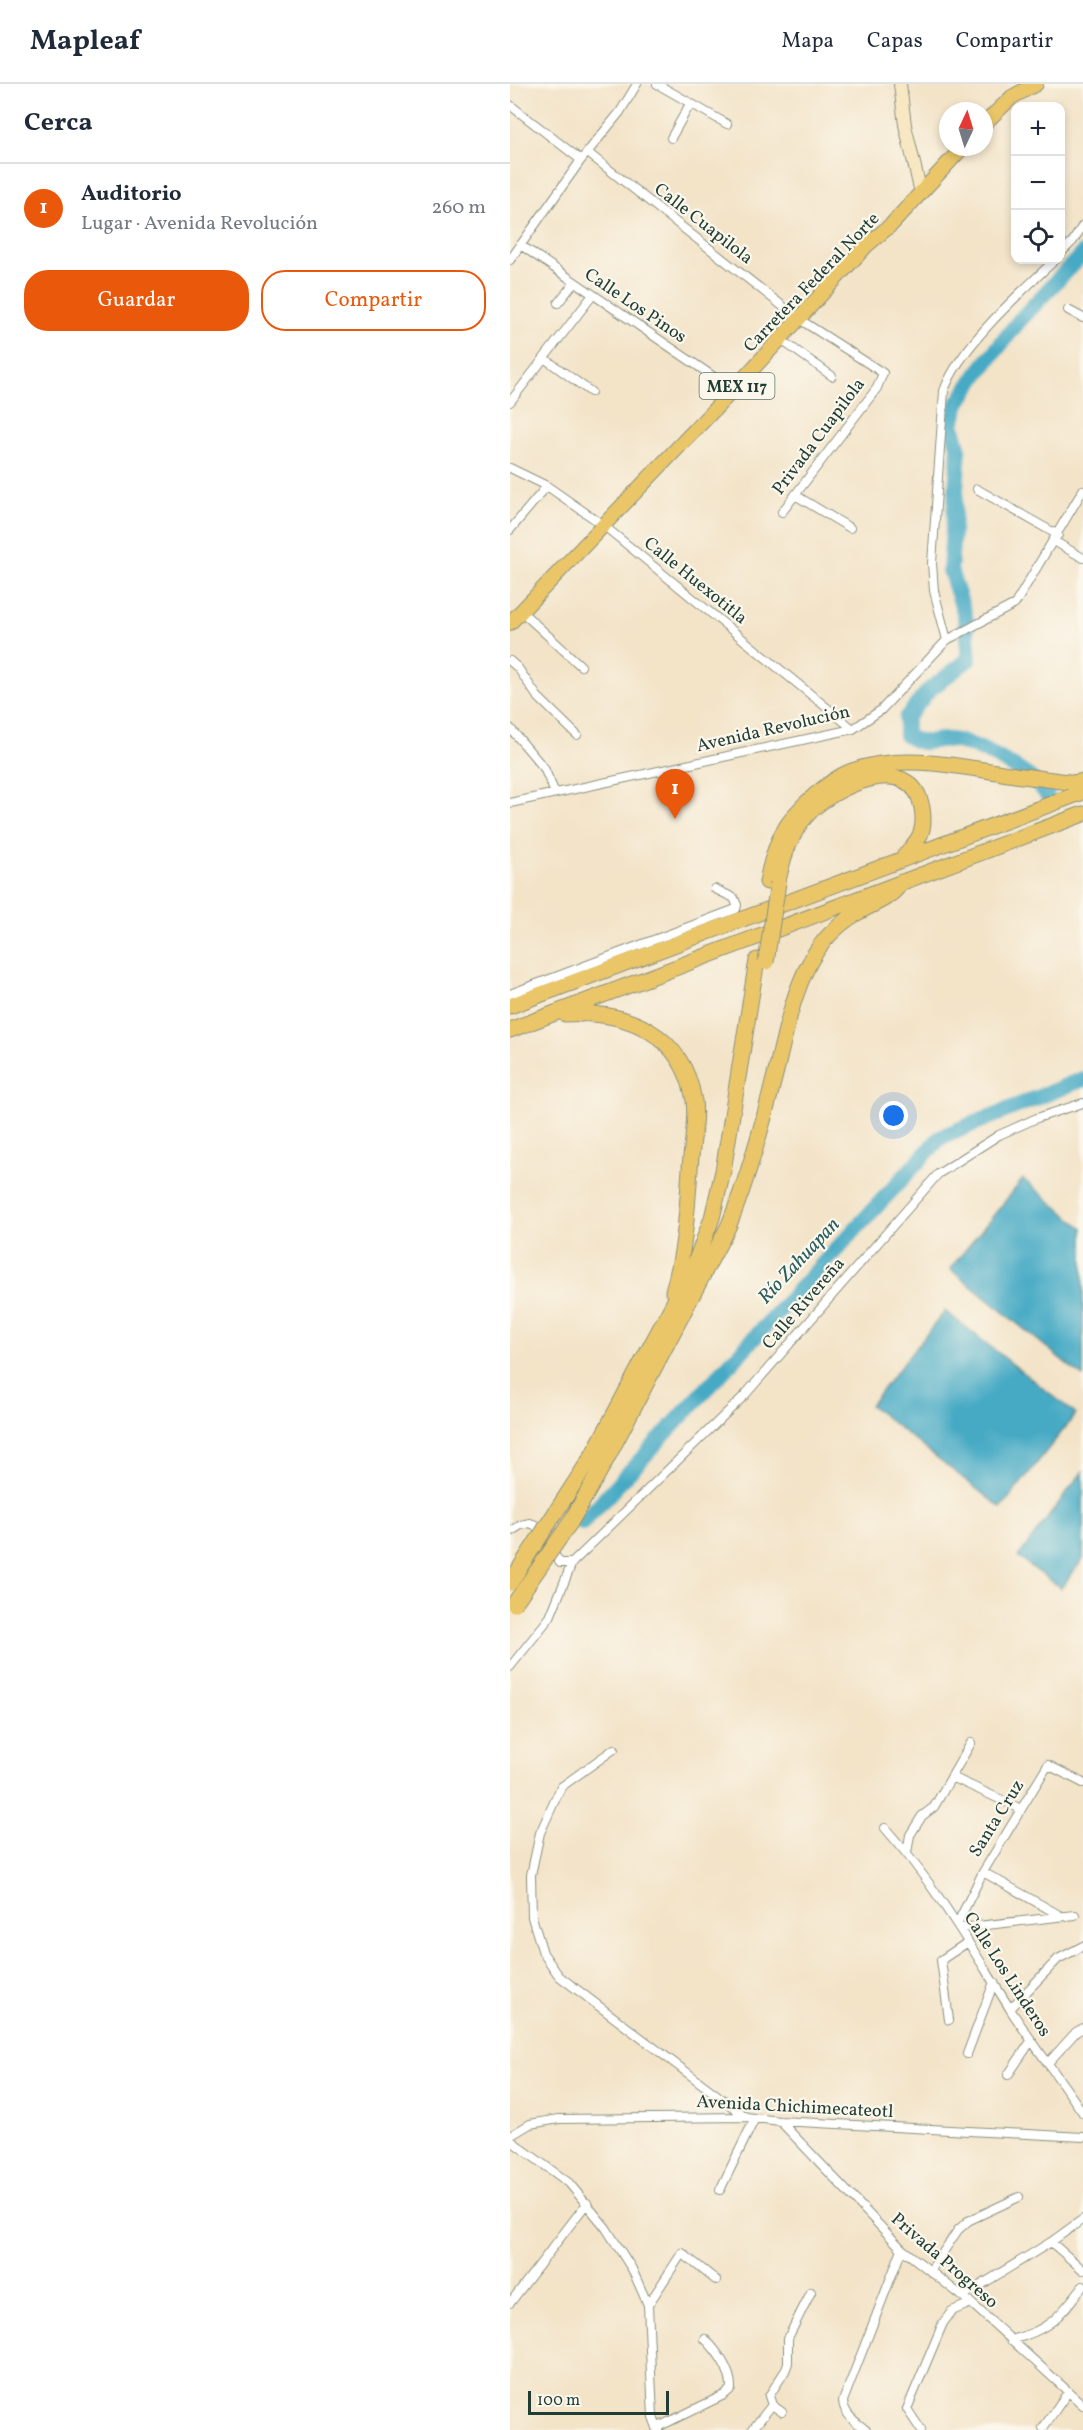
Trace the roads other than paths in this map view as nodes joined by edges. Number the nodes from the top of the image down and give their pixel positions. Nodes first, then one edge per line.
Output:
1 (637, 84) edge
2 (657, 84) edge
3 (900, 84) edge
4 (1036, 84) edge
5 (690, 104) junction
6 (510, 105) edge
7 (993, 115) edge
8 (727, 124) dead end
9 (671, 138) dead end
10 (955, 156) edge
11 (585, 157) junction
12 (921, 193) junction
13 (1083, 225) edge
14 (522, 246) junction
15 (1065, 249) edge
16 (510, 260) edge
17 (1050, 264) edge
18 (574, 283) junction
19 (592, 296) junction
20 (558, 303) dead end
21 (1068, 310) dead end
22 (1083, 318) edge
23 (799, 319) junction
24 (780, 339) junction
25 (544, 358) junction
26 (832, 376) dead end
27 (733, 390) junction
28 (591, 392) dead end
29 (510, 402) edge
30 (510, 468) edge
31 (547, 486) junction
32 (976, 489) dead end
33 (1083, 490) edge
34 (795, 495) junction
35 (782, 512) dead end
36 (603, 525) junction
37 (850, 528) dead end
38 (510, 530) edge
39 (1056, 538) junction
40 (1083, 558) edge
41 (521, 611) junction
42 (510, 623) edge
43 (951, 638) junction
44 (510, 661) edge
45 (581, 666) dead end
46 (510, 728) edge
47 (853, 729) junction
48 (577, 735) dead end
49 (1083, 781) edge
50 (1083, 792) edge
51 (555, 793) junction
52 (510, 803) edge
53 (1083, 814) edge
54 (902, 859) junction
55 (772, 882) junction
56 (901, 882) junction
57 (715, 889) dead end
58 (761, 961) junction
59 (510, 994) edge
60 (510, 1006) edge
61 (551, 1014) junction
62 (510, 1030) edge
63 (1083, 1103) edge
64 (710, 1258) junction
65 (663, 1325) junction
66 (598, 1459) junction
67 (510, 1532) edge
68 (572, 1563) junction
69 (510, 1583) edge
70 (512, 1607) edge
71 (510, 1667) edge
72 (971, 1743) dead end
73 (614, 1749) dead end
74 (952, 1777) junction
75 (1083, 1783) edge
76 (1021, 1809) junction
77 (885, 1828) dead end
78 (907, 1853) junction
79 (982, 1872) junction
80 (1075, 1915) dead end
81 (1062, 1916) junction
82 (958, 1926) junction
83 (968, 1942) junction
84 (1083, 1946) edge
85 (994, 1982) junction
86 (1010, 2008) junction
87 (949, 2020) dead end
88 (1083, 2028) edge
89 (1031, 2041) junction
90 (967, 2054) dead end
91 (1048, 2063) junction
92 (1008, 2075) dead end
93 (1083, 2094) edge
94 (1074, 2101) junction
95 (1083, 2113) edge
96 (751, 2117) junction
97 (780, 2121) junction
98 (1083, 2137) edge
99 (510, 2138) edge
100 (720, 2190) dead end
101 (1019, 2196) dead end
102 (587, 2203) junction
103 (1083, 2219) edge
104 (1051, 2242) junction
105 (902, 2249) junction
106 (931, 2270) junction
107 (1083, 2270) edge
108 (716, 2280) dead end
109 (1083, 2286) edge
110 (811, 2292) dead end
111 (963, 2296) junction
112 (510, 2303) edge
113 (971, 2303) junction
114 (648, 2305) junction
115 (705, 2339) dead end
116 (1011, 2340) junction
117 (1068, 2392) junction
118 (1083, 2404) edge
119 (772, 2405) junction
120 (782, 2412) dead end
121 (1043, 2428) dead end
122 (657, 2429) edge
123 (752, 2430) edge
124 (866, 2430) edge
125 (921, 2430) edge

1 - 11 street
2 - 5 street
3 - 12 main road
4 - 7 main road
5 - 8 street
5 - 9 street
6 - 11 street, Calle Cuapilola
10 - 12 main road, Carretera Federal Norte / MEX 117
11 - 14 street
11 - 23 street, Calle Cuapilola
12 - 23 main road, Carretera Federal Norte / MEX 117
13 - 15 street
14 - 16 street
14 - 18 street, Calle Los Pinos
17 - 43 street
18 - 19 street, Calle Los Pinos
18 - 20 street
19 - 25 street
19 - 27 street, Calle Los Pinos
21 - 22 street
23 - 24 main road, Carretera Federal Norte / MEX 117
23 - 34 street, Privada Cuapilola
24 - 26 street
24 - 27 main road, Carretera Federal Norte / MEX 117
25 - 28 street
25 - 29 street
27 - 36 main road, Carretera Federal Norte / MEX 117
30 - 31 street, Calle Huexotitla
31 - 36 street, Calle Huexotitla
31 - 38 street
32 - 39 street
33 - 39 street, Avenida Revolución
34 - 35 street, Privada Cuapilola
34 - 37 street
36 - 41 main road, Carretera Federal Norte / MEX 117
36 - 47 street, Calle Huexotitla
39 - 40 street
39 - 43 street, Avenida Revolución
41 - 42 main road, Carretera Federal Norte / MEX 117
41 - 45 street
43 - 47 street, Avenida Revolución
44 - 48 street
46 - 51 street
47 - 51 street, Avenida Revolución
49 - 55 highway
50 - 54 highway
51 - 52 street, Avenida Revolución
53 - 56 highway
54 - 55 highway
54 - 60 highway
55 - 58 highway
56 - 61 highway
56 - 64 highway
57 - 59 street
58 - 64 highway
58 - 65 highway
61 - 62 highway
61 - 65 highway
63 - 68 street, Calle Rivereña
64 - 66 highway
65 - 66 highway
66 - 69 highway, bridge
66 - 70 highway, bridge
67 - 68 street
68 - 71 street
72 - 74 street
73 - 96 street
74 - 76 street
74 - 78 street
75 - 76 street, Santa Cruz
76 - 79 street, Santa Cruz
77 - 78 street, Calle Los Linderos
78 - 82 street, Calle Los Linderos
79 - 81 street
79 - 82 street, Santa Cruz
80 - 81 street
81 - 82 street
82 - 83 street, Calle Los Linderos
83 - 85 street, Calle Los Linderos
83 - 87 street
84 - 86 street
85 - 86 street, Calle Los Linderos
85 - 90 street
86 - 89 street, Calle Los Linderos
88 - 91 street
89 - 91 street, Calle Los Linderos
89 - 92 street
91 - 94 street, Calle Los Linderos
93 - 94 street
94 - 95 street, Calle Los Linderos
96 - 97 street, Avenida Chichimecateotl
96 - 99 street, Avenida Chichimecateotl
96 - 100 street
97 - 98 street, Avenida Chichimecateotl
97 - 105 street, Privada Progreso
99 - 102 street
101 - 106 street
102 - 112 street
102 - 114 street
103 - 104 street
104 - 107 street
104 - 111 street
105 - 106 street, Privada Progreso
105 - 124 street
106 - 111 street, Privada Progreso
108 - 114 street
109 - 116 street
110 - 119 street
111 - 113 street, Privada Progreso
113 - 116 street, Privada Progreso
113 - 125 street
114 - 122 street
115 - 122 street
116 - 117 street, Privada Progreso
117 - 118 street, Privada Progreso
117 - 121 street
119 - 120 street
119 - 123 street

